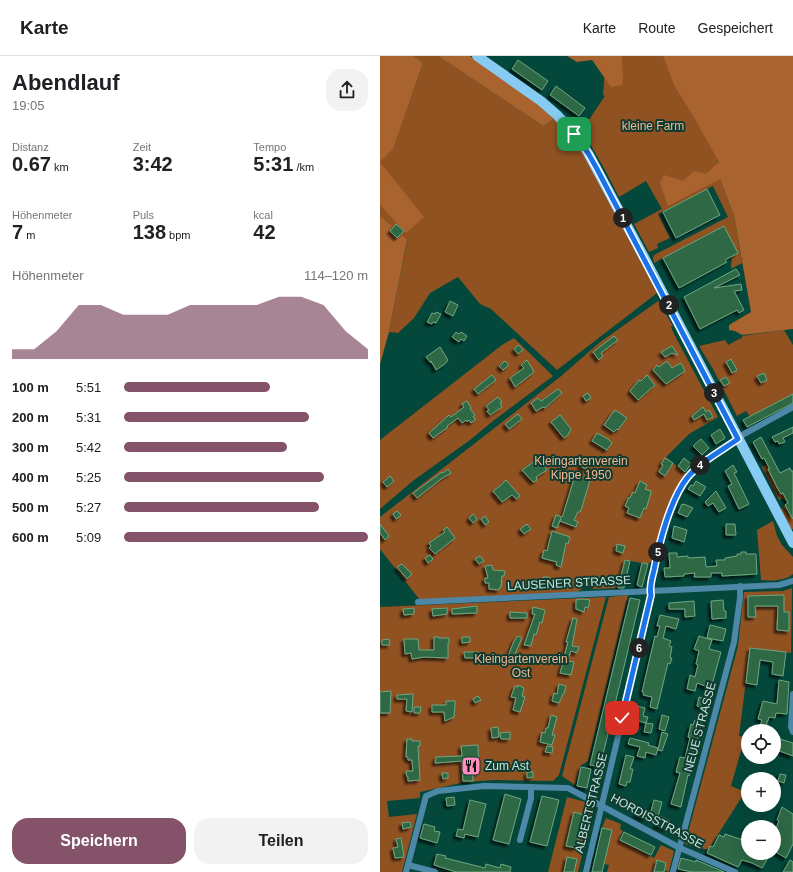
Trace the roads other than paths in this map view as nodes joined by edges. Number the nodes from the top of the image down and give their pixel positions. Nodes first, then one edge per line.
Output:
1 (478, 56) edge
2 (793, 407) edge
3 (738, 439) junction
4 (791, 537) edge
5 (793, 582) edge
6 (740, 586) junction
7 (650, 590) junction
8 (418, 602) dead end
9 (793, 694) edge
10 (793, 732) edge
11 (531, 786) junction
12 (602, 805) junction
13 (520, 840) dead end
14 (680, 848) junction
15 (408, 865) junction
16 (406, 872) edge
17 (435, 872) edge
18 (586, 872) edge
19 (673, 872) edge
20 (735, 872) edge

1 - 3 main road
2 - 3 street, ALBERTSTRASSE
3 - 4 main road
3 - 7 street, ALBERTSTRASSE
5 - 6 street, LAUSENER STRASSE
6 - 7 street, LAUSENER STRASSE
6 - 14 street, NEUE STRASSE
7 - 8 street, LAUSENER STRASSE
7 - 12 street, ALBERTSTRASSE
9 - 10 street
11 - 12 street, HORDISSTRASSE
11 - 13 street
11 - 15 street, HORDISSTRASSE
12 - 14 street, HORDISSTRASSE
12 - 18 street, ALBERTSTRASSE
14 - 19 street, NEUE STRASSE
14 - 20 street, HORDISSTRASSE
15 - 16 street
15 - 17 street

